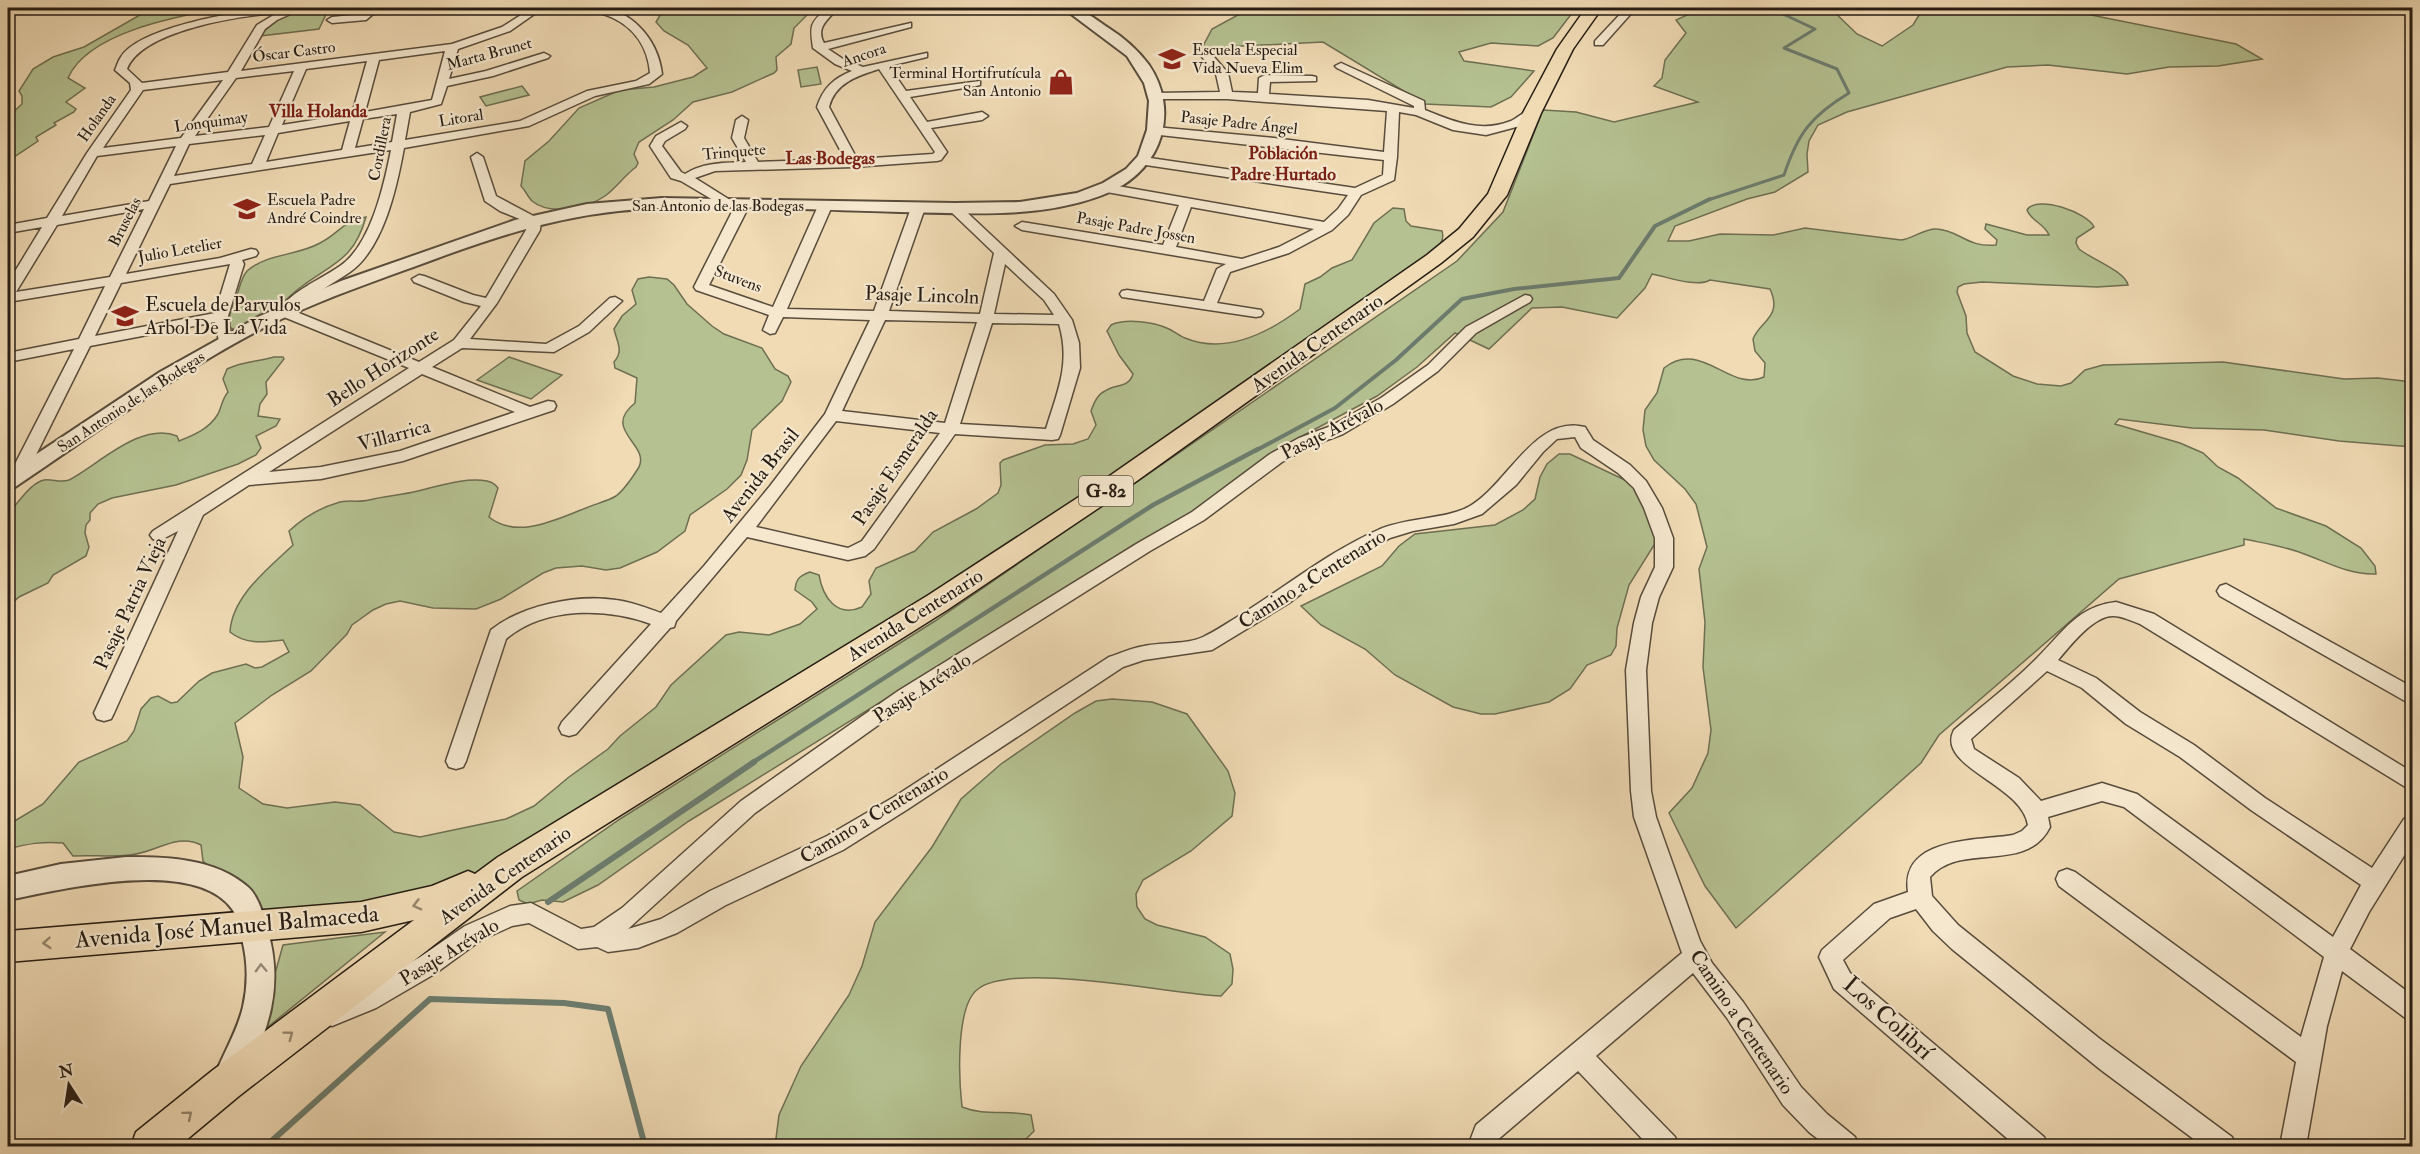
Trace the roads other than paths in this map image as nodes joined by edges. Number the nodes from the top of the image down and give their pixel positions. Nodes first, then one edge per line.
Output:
1 (15, 8) edge
2 (297, 8) edge
3 (388, 8) edge
4 (407, 8) edge
5 (538, 8) edge
6 (595, 8) edge
7 (833, 8) edge
8 (1069, 8) edge
9 (1594, 8) edge
10 (1631, 8) edge
11 (8, 11) edge
12 (332, 20) dead end
13 (906, 25) dead end
14 (1599, 43) dead end
15 (454, 47) junction
16 (819, 48) junction
17 (1204, 52) dead end
18 (923, 55) dead end
19 (544, 56) dead end
20 (374, 58) junction
21 (882, 65) junction
22 (1341, 66) dead end
23 (301, 68) junction
24 (863, 70) junction
25 (231, 77) junction
26 (1312, 79) dead end
27 (976, 82) dead end
28 (442, 84) junction
29 (138, 87) junction
30 (903, 95) junction
31 (1227, 95) junction
32 (1156, 96) junction
33 (1263, 97) junction
34 (1393, 109) junction
35 (404, 110) junction
36 (1419, 112) junction
37 (1532, 113) junction
38 (982, 116) dead end
39 (357, 118) junction
40 (742, 120) dead end
41 (681, 126) dead end
42 (923, 126) junction
43 (274, 130) junction
44 (1155, 131) junction
45 (184, 143) junction
46 (398, 145) junction
47 (93, 153) junction
48 (347, 153) junction
49 (477, 157) dead end
50 (1391, 157) junction
51 (1143, 161) junction
52 (853, 164) junction
53 (754, 165) junction
54 (257, 167) junction
55 (686, 178) junction
56 (165, 182) junction
57 (1106, 188) junction
58 (1356, 192) junction
59 (725, 203) junction
60 (1186, 203) junction
61 (153, 204) junction
62 (743, 204) junction
63 (825, 206) junction
64 (918, 207) junction
65 (954, 208) junction
66 (534, 220) junction
67 (50, 222) junction
68 (1022, 226) dead end
69 (1327, 227) junction
70 (8, 229) edge
71 (1168, 251) junction
72 (251, 253) dead end
73 (1001, 253) junction
74 (235, 259) junction
75 (1244, 263) junction
76 (115, 279) junction
77 (419, 279) dead end
78 (8, 294) edge
79 (1127, 294) dead end
80 (8, 298) edge
81 (1525, 298) dead end
82 (615, 301) dead end
83 (490, 303) junction
84 (1209, 306) junction
85 (284, 312) junction
86 (778, 313) junction
87 (1256, 313) dead end
88 (880, 315) junction
89 (221, 316) junction
90 (986, 318) junction
91 (1065, 320) junction
92 (770, 330) dead end
93 (84, 342) junction
94 (225, 343) junction
95 (459, 343) junction
96 (8, 357) edge
97 (421, 369) junction
98 (548, 406) dead end
99 (529, 412) junction
100 (832, 415) junction
101 (951, 429) junction
102 (11, 477) edge
103 (244, 480) junction
104 (196, 511) junction
105 (744, 530) junction
106 (159, 535) dead end
107 (2226, 591) dead end
108 (666, 621) junction
109 (2044, 662) junction
110 (2412, 696) edge
111 (104, 714) dead end
112 (569, 728) dead end
113 (456, 761) dead end
114 (2412, 782) edge
115 (2037, 811) junction
116 (2412, 825) edge
117 (510, 867) junction
118 (2067, 879) dead end
119 (2375, 882) junction
120 (8, 888) edge
121 (1921, 897) junction
122 (252, 928) junction
123 (600, 936) junction
124 (8, 946) edge
125 (2337, 953) junction
126 (1695, 957) junction
127 (2412, 1009) edge
128 (322, 1010) junction
129 (1579, 1055) junction
130 (2309, 1058) junction
131 (226, 1083) junction
132 (150, 1146) edge
133 (1481, 1146) edge
134 (1666, 1146) edge
135 (1846, 1146) edge
136 (2035, 1146) edge
137 (2223, 1146) edge
138 (2293, 1146) edge

1 - 11 street
2 - 25 street, Bruselas
2 - 29 street, Holanda
3 - 4 street
3 - 12 street
5 - 15 street, Óscar Castro
6 - 46 street, Litoral
7 - 16 street
8 - 32 street, San Antonio de las Bodegas
9 - 37 main road, Avenida Centenario / G-82
10 - 14 street
13 - 16 street
15 - 20 street, Óscar Castro
15 - 28 street, Cordillera
16 - 24 street
17 - 31 street
18 - 21 street, Ancora
19 - 28 street, Marta Brunet
20 - 23 street, Óscar Castro
20 - 39 street
21 - 24 street, Ancora
21 - 30 street
22 - 36 street
23 - 25 street, Óscar Castro
23 - 43 street
24 - 52 street, Ancora
25 - 29 street, Óscar Castro
25 - 45 street, Bruselas
26 - 33 street
27 - 30 street
28 - 35 street, Cordillera
29 - 47 street, Holanda
30 - 42 street
31 - 32 street
31 - 33 street
32 - 44 street, San Antonio de las Bodegas
33 - 34 street
34 - 36 street
34 - 50 street
35 - 39 street, Lonquimay
35 - 46 street, Cordillera
36 - 37 street
37 - 117 main road, Avenida Centenario / G-82
38 - 42 street
39 - 43 street, Lonquimay
39 - 48 street
40 - 53 street
41 - 55 street
42 - 52 street, Trinquete
43 - 45 street, Lonquimay
43 - 54 street
44 - 50 street, Pasaje Padre Ángel
44 - 51 street, San Antonio de las Bodegas
45 - 47 street, Lonquimay
45 - 56 street, Bruselas
46 - 48 street, Litoral
46 - 85 street, Cordillera
47 - 67 street, Holanda
48 - 54 street, Litoral
49 - 66 street
50 - 58 street
51 - 57 street, San Antonio de las Bodegas
51 - 58 street
52 - 53 street, Trinquete
53 - 55 street, Trinquete
54 - 56 street, Litoral
55 - 59 street
56 - 61 street, Bruselas
57 - 60 street
57 - 65 street, San Antonio de las Bodegas
58 - 69 street
59 - 62 street, San Antonio de las Bodegas
59 - 66 street, San Antonio de las Bodegas
60 - 69 street
60 - 71 street
61 - 67 street
61 - 76 street, Bruselas
62 - 63 street, San Antonio de las Bodegas
62 - 86 street, Stuvens
63 - 64 street, San Antonio de las Bodegas
63 - 86 street
64 - 65 street, San Antonio de las Bodegas
64 - 88 street, Avenida Brasil
65 - 73 street
66 - 83 street, Bello Horizonte
66 - 85 street, San Antonio de las Bodegas
67 - 70 street
67 - 78 street, Holanda
68 - 71 street, Pasaje Padre Jossen
69 - 75 street
71 - 75 street, Pasaje Padre Jossen
72 - 74 street, Julio Letelier
73 - 90 street, Pasaje Esmeralda
73 - 91 street
74 - 76 street, Julio Letelier
74 - 89 street
75 - 84 street
76 - 80 street, Julio Letelier
76 - 93 street, Bruselas
77 - 83 street
79 - 84 street
81 - 123 street, Pasaje Arévalo
82 - 95 street
83 - 95 street, Bello Horizonte
84 - 87 street
85 - 94 street, San Antonio de las Bodegas
85 - 97 street
86 - 88 street, Pasaje Lincoln
86 - 92 street
88 - 90 street, Pasaje Lincoln
88 - 100 street, Avenida Brasil
89 - 93 street
89 - 94 street
90 - 91 street, Pasaje Lincoln
90 - 101 street, Pasaje Esmeralda
91 - 101 street
93 - 96 street
93 - 102 street, Bruselas
94 - 102 street, San Antonio de las Bodegas
95 - 97 street, Bello Horizonte
97 - 99 street
97 - 103 street, Bello Horizonte
98 - 99 street, Villarrica
99 - 103 street, Villarrica
100 - 101 street
100 - 105 street, Avenida Brasil
101 - 105 street, Pasaje Esmeralda
103 - 104 street, Bello Horizonte
104 - 106 street, Bello Horizonte
104 - 111 street, Pasaje Patria Vieja
105 - 108 street, Avenida Brasil
107 - 110 street
108 - 112 street, Avenida Brasil
108 - 113 street
109 - 114 street
109 - 115 street
109 - 119 street
115 - 121 street
115 - 125 street
116 - 119 street
117 -> 122 main road, Avenida José Manuel Balmaceda
117 - 128 main road, Avenida Centenario
118 - 130 street
119 - 125 street
120 - 122 street
121 - 136 street, Los Colibrí
121 - 137 street
122 -> 124 main road, Avenida José Manuel Balmaceda
131 -> 122 street
123 - 126 street, Camino a Centenario
123 - 128 street, Pasaje Arévalo
125 - 127 street
125 - 130 street
126 - 129 street
126 - 135 street, Camino a Centenario
131 -> 128 main road, Avenida Centenario
129 - 133 street
129 - 134 street
130 - 138 street
132 -> 131 main road, Avenida Centenario

